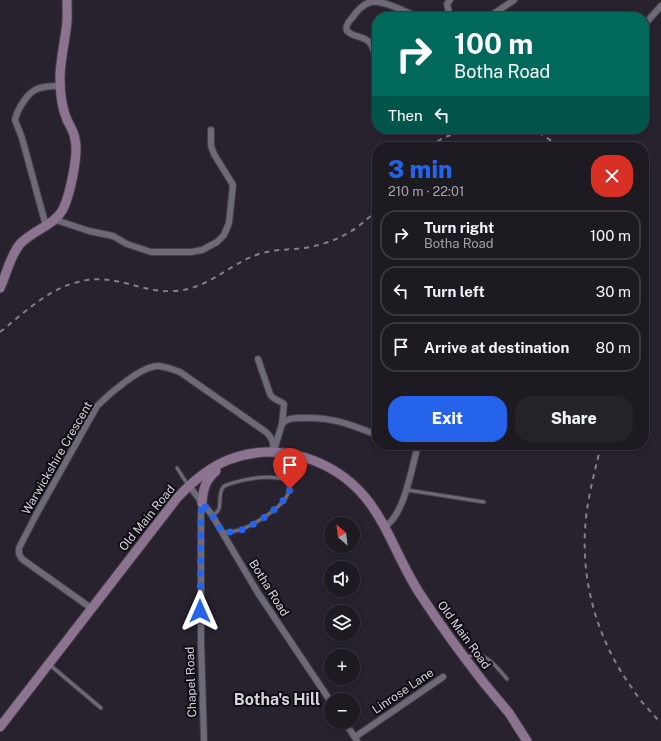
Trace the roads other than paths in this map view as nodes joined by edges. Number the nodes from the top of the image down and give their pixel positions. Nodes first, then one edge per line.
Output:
1 (67, 0) edge
2 (450, 0) edge
3 (514, 0) edge
4 (661, 6) edge
5 (406, 12) edge
6 (449, 12) edge
7 (496, 12) edge
8 (649, 19) edge
9 (372, 49) edge
10 (60, 86) junction
11 (211, 130) dead end
12 (53, 219) junction
13 (46, 226) junction
14 (0, 288) edge
15 (258, 359) dead end
16 (282, 424) junction
17 (372, 433) edge
18 (417, 450) edge
19 (273, 453) junction
20 (227, 460) junction
21 (177, 468) dead end
22 (189, 486) junction
23 (405, 490) junction
24 (484, 502) dead end
25 (202, 503) junction
26 (212, 515) junction
27 (384, 527) junction
28 (222, 532) junction
29 (91, 608) junction
30 (465, 658) junction
31 (48, 664) junction
32 (444, 677) dead end
33 (507, 679) dead end
34 (325, 693) edge
35 (100, 708) dead end
36 (0, 727) edge
37 (350, 729) edge
38 (356, 739) edge
39 (204, 741) edge
40 (527, 741) edge

1 - 10 main road
2 - 6 street
3 - 7 street
4 - 8 street
5 - 9 street
10 - 12 main road
10 - 13 street
11 - 12 street
12 - 13 main road
13 - 14 main road
15 - 16 street
16 - 17 street
16 - 19 street
18 - 23 street
19 - 20 main road, Old Main Road
19 - 27 main road, Old Main Road
19 - 29 street, Warwickshire Crescent
20 - 22 main road, Old Main Road
20 - 25 main road
21 - 22 lane
22 - 25 street, Botha Road
22 - 29 main road, Old Main Road
23 - 24 lane
23 - 27 street
25 - 26 street, Botha Road
25 - 39 street, Chapel Road
26 - 28 street, Botha Road
26 - 28 lane
27 - 30 main road, Old Main Road
28 - 34 street, Botha Road
29 - 31 main road, Old Main Road
30 - 33 lane
30 - 40 main road, Old Main Road
31 - 35 lane
31 - 36 main road, Old Main Road
32 - 38 street, Linrose Lane
37 - 38 street

